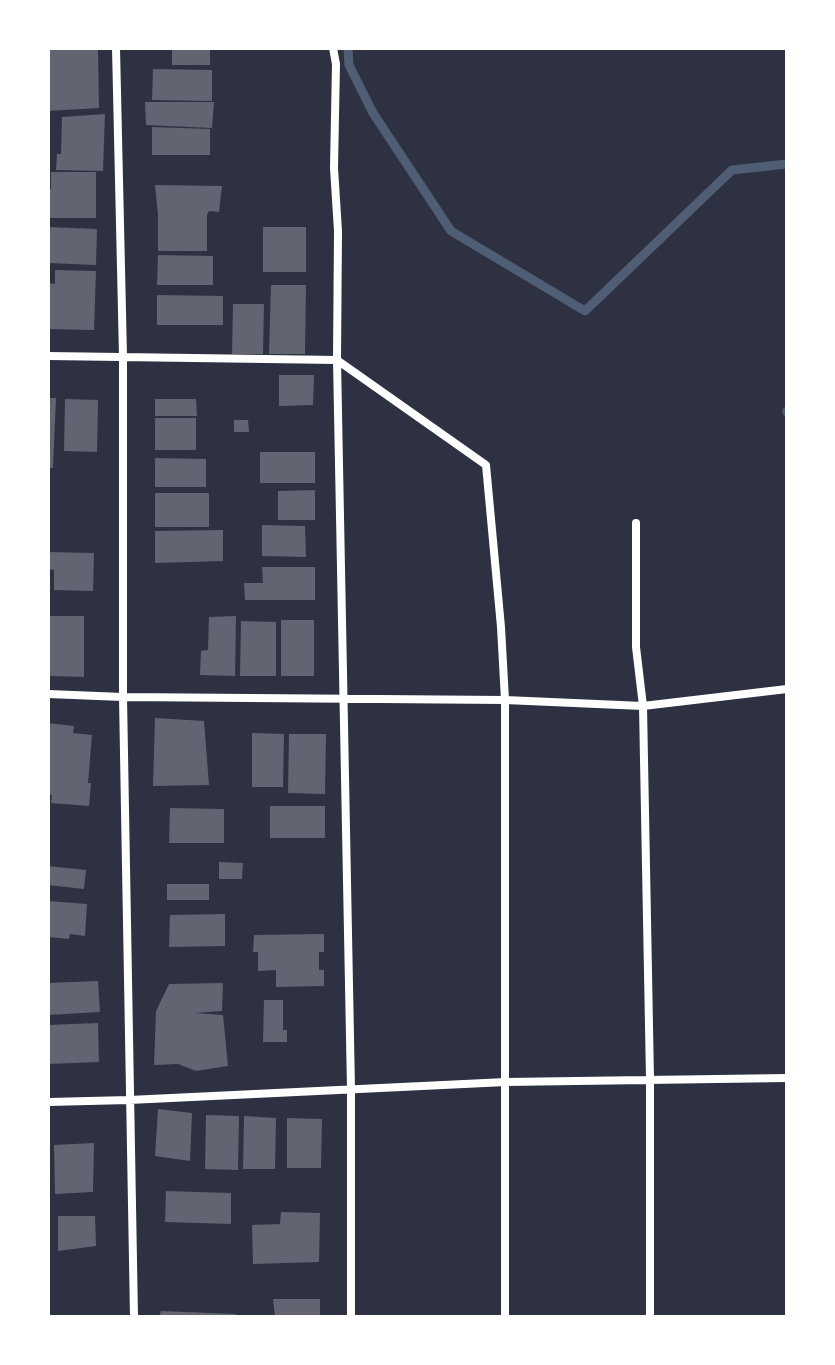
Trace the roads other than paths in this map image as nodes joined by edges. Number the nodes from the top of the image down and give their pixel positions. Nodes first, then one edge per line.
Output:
1 (116, 48) edge
2 (333, 48) edge
3 (48, 356) edge
4 (123, 356) junction
5 (337, 360) junction
6 (636, 523) dead end
7 (787, 689) edge
8 (48, 694) edge
9 (123, 697) junction
10 (343, 698) junction
11 (505, 700) junction
12 (643, 706) junction
13 (787, 1078) edge
14 (650, 1079) junction
15 (506, 1082) junction
16 (351, 1089) junction
17 (129, 1100) junction
18 (48, 1102) edge
19 (134, 1317) edge
20 (351, 1317) edge
21 (505, 1317) edge
22 (650, 1317) edge

1 - 4 street
2 - 5 street
3 - 4 street
4 - 5 street
4 - 9 street
5 - 10 street
5 - 11 street
6 - 12 street
7 - 12 street
8 - 9 street
9 - 10 street
9 - 17 street
10 - 11 street
10 - 16 street
11 - 12 street
11 - 15 street
12 - 14 street
13 - 14 street
14 - 15 street
14 - 22 street
15 - 16 street
15 - 21 street
16 - 17 street
16 - 20 street
17 - 18 street
17 - 19 street

